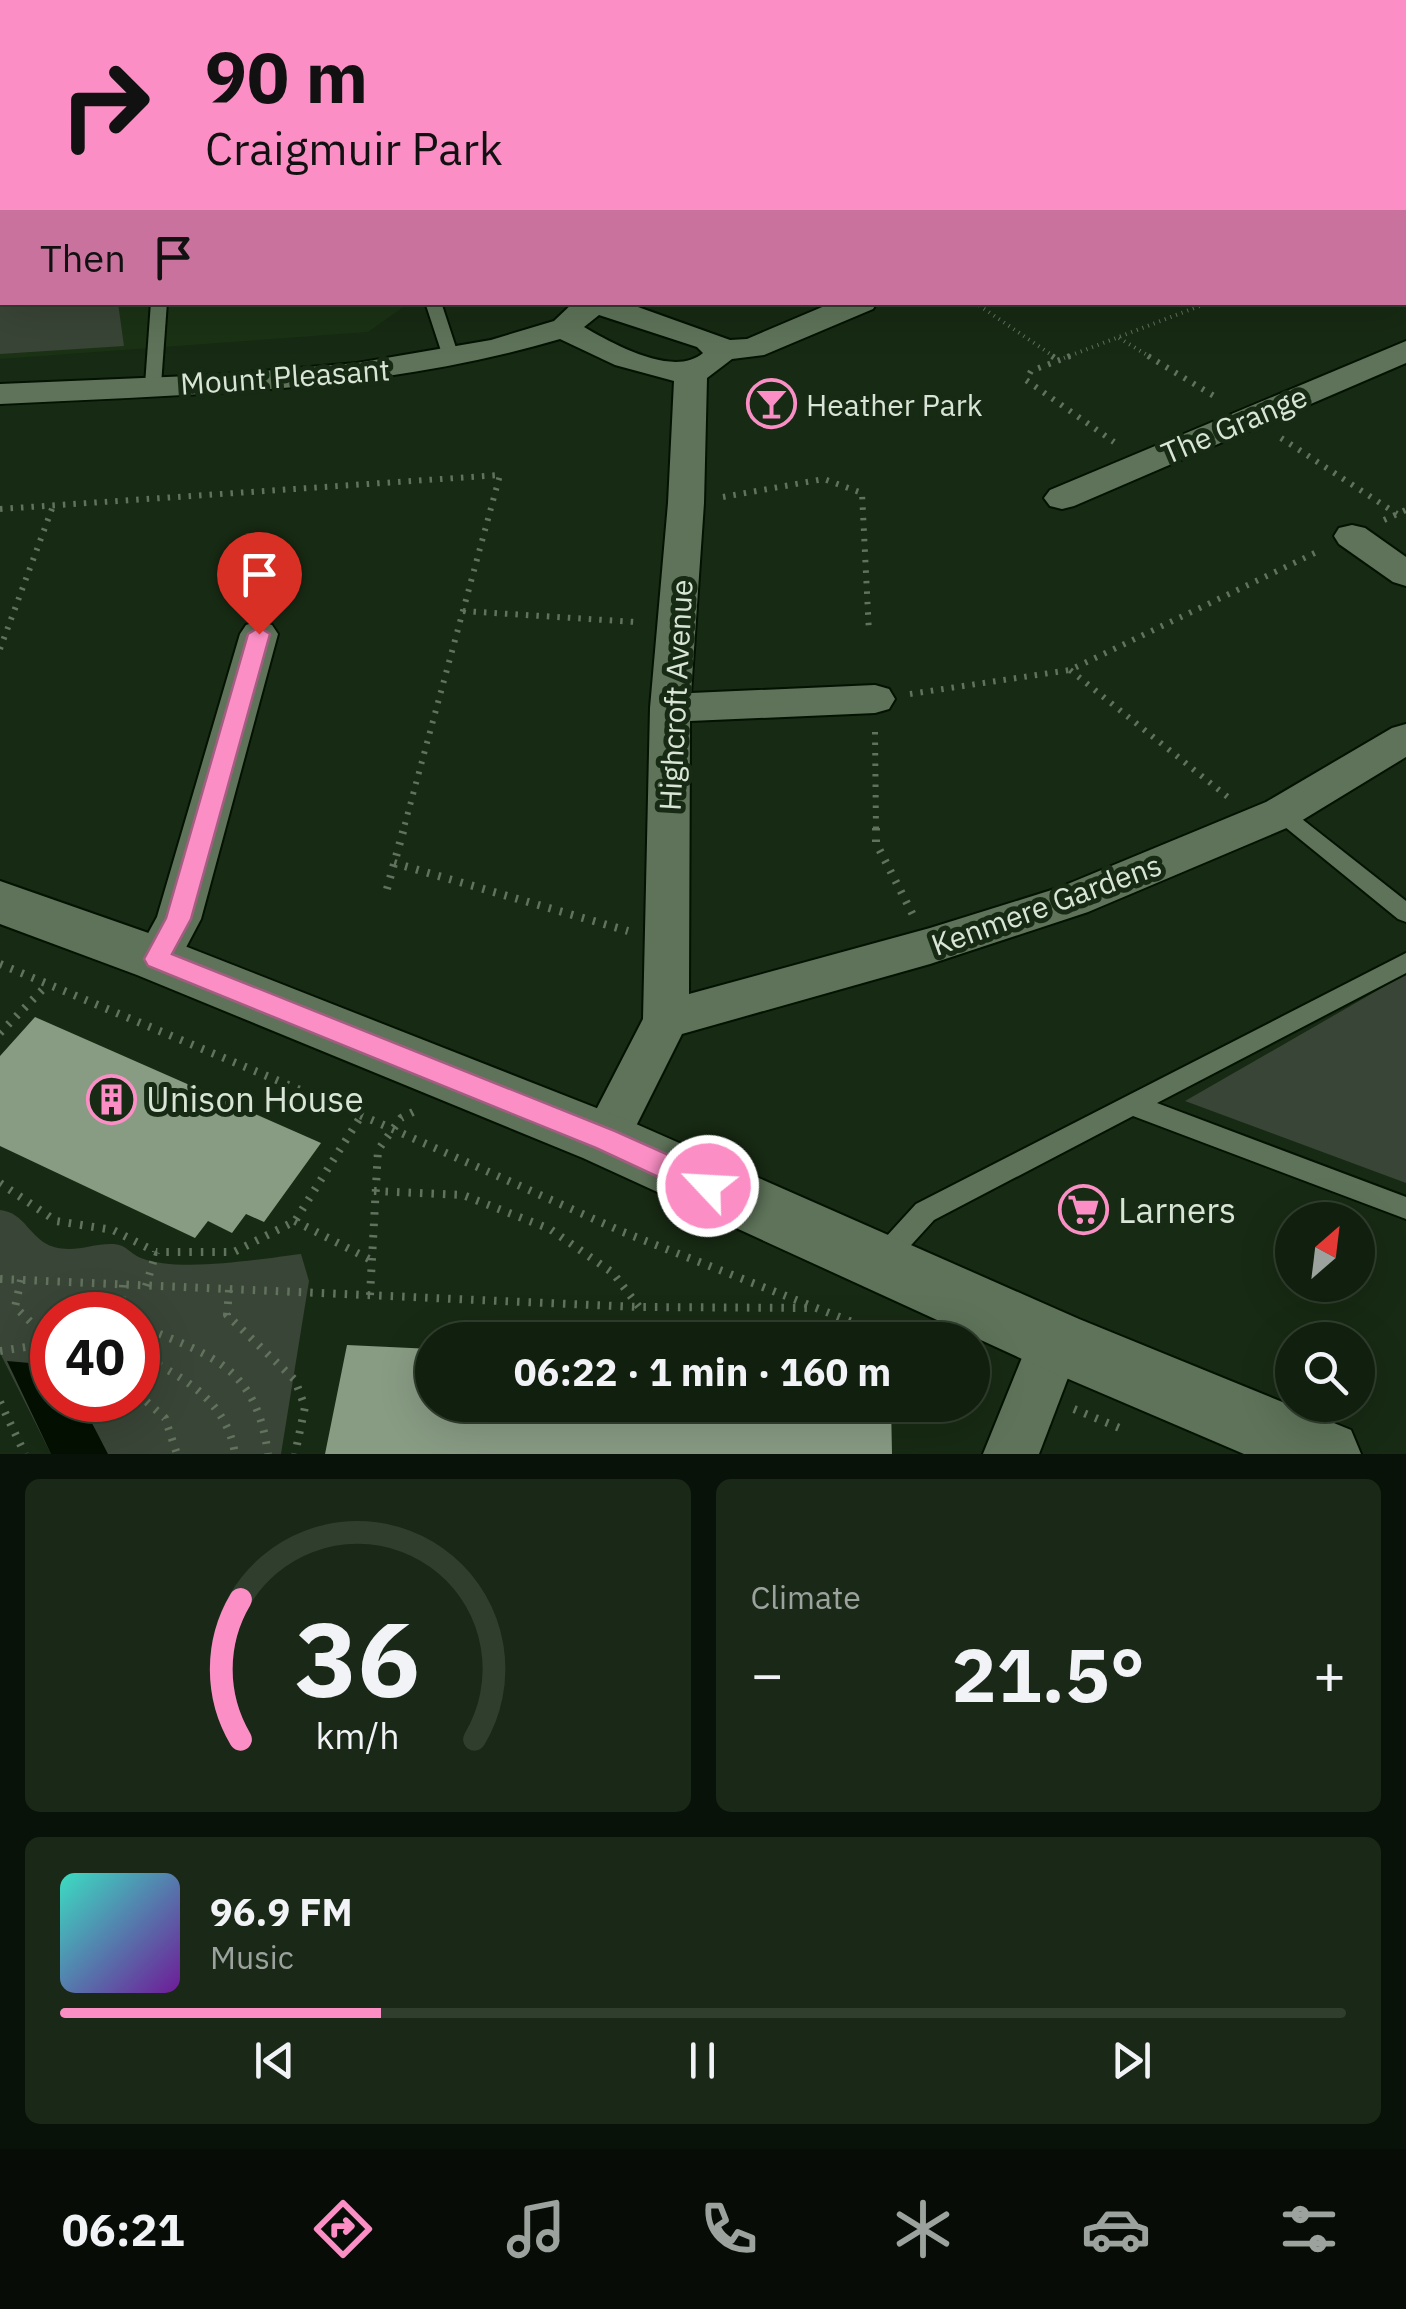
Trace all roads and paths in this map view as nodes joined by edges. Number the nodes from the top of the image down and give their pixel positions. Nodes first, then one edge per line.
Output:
1 (159, 305) edge
2 (434, 305) edge
3 (598, 305) edge
4 (605, 305) edge
5 (855, 305) edge
6 (978, 305) edge
7 (1202, 305) edge
8 (566, 328) junction
9 (1406, 351) edge
10 (452, 360) junction
11 (1059, 360) junction
12 (705, 361) junction
13 (153, 385) junction
14 (0, 394) edge
15 (1143, 462) junction
16 (1062, 498) dead end
17 (686, 503) junction
18 (53, 506) junction
19 (0, 509) edge
20 (1406, 510) edge
21 (1352, 536) junction
22 (1406, 574) edge
23 (463, 611) junction
24 (677, 624) junction
25 (869, 633) dead end
26 (259, 634) dead end
27 (0, 649) edge
28 (1070, 670) junction
29 (875, 699) junction
30 (670, 708) junction
31 (1406, 738) edge
32 (1269, 817) junction
33 (394, 863) junction
34 (387, 890) dead end
35 (0, 902) edge
36 (1406, 913) edge
37 (668, 943) junction
38 (930, 946) junction
39 (157, 959) junction
40 (1406, 962) edge
41 (0, 964) edge
42 (48, 984) junction
43 (666, 1019) junction
44 (0, 1033) edge
45 (1133, 1105) junction
46 (422, 1108) dead end
47 (362, 1116) junction
48 (393, 1130) junction
49 (606, 1139) junction
50 (0, 1183) edge
51 (374, 1191) junction
52 (1406, 1208) edge
53 (295, 1221) junction
54 (156, 1252) junction
55 (371, 1260) junction
56 (878, 1264) junction
57 (0, 1280) edge
58 (21, 1280) junction
59 (123, 1284) junction
60 (146, 1286) junction
61 (229, 1290) junction
62 (122, 1292) edge
63 (370, 1296) junction
64 (639, 1307) junction
65 (819, 1308) junction
66 (30, 1321) edge
67 (854, 1322) edge
68 (160, 1335) edge
69 (1056, 1341) junction
70 (30, 1346) edge
71 (0, 1351) edge
72 (160, 1365) edge
73 (0, 1402) edge
74 (160, 1414) edge
75 (1234, 1435) edge
76 (25, 1454) edge
77 (178, 1454) edge
78 (236, 1454) edge
79 (268, 1454) edge
80 (295, 1454) edge
81 (1011, 1454) edge
82 (1326, 1454) edge

1 - 13 lane
2 - 10 lane
3 - 8 street, Mount Pleasant
4 - 12 street
5 - 12 street
6 - 11 path
7 - 11 path
8 - 10 street, Mount Pleasant
8 - 12 street
9 - 15 street, The Grange
10 - 13 street, Mount Pleasant
11 - 15 path
12 - 17 street, Highcroft Avenue
13 - 14 street, Mount Pleasant
15 - 16 street, The Grange
17 - 24 street, Highcroft Avenue
17 - 25 path
18 - 19 path
18 - 23 path
18 - 27 path
20 - 21 path
21 - 22 street
21 - 28 path
23 - 24 path
23 - 33 path
24 - 30 street, Highcroft Avenue
26 - 39 street
28 - 29 path
28 - 32 path
29 - 30 street
29 - 38 path
30 - 37 street, Highcroft Avenue
31 - 32 street, Kenmere Gardens
32 - 36 lane
32 - 38 street, Kenmere Gardens
33 - 34 path
33 - 37 path
35 - 39 street
37 - 43 street, Highcroft Avenue
38 - 43 street, Kenmere Gardens
39 - 49 street
40 - 45 lane
41 - 42 path
42 - 44 path
42 - 47 path
43 - 49 street
45 - 52 lane
45 - 56 lane
46 - 48 path
47 - 48 path
47 - 53 path
48 - 51 path
48 - 65 path
49 - 56 street
50 - 54 path
51 - 55 path
51 - 64 path
53 - 54 path
53 - 55 path
54 - 60 path
55 - 63 path
56 - 69 street
57 - 58 path
58 - 59 path
58 - 66 path
59 - 60 path
59 - 62 path
60 - 61 path
61 - 63 path
61 - 80 path
63 - 64 path
64 - 65 path
65 - 67 path
68 - 79 path
69 - 75 street
69 - 81 street
70 - 71 path
72 - 78 path
73 - 76 path
74 - 77 path
75 - 82 street

